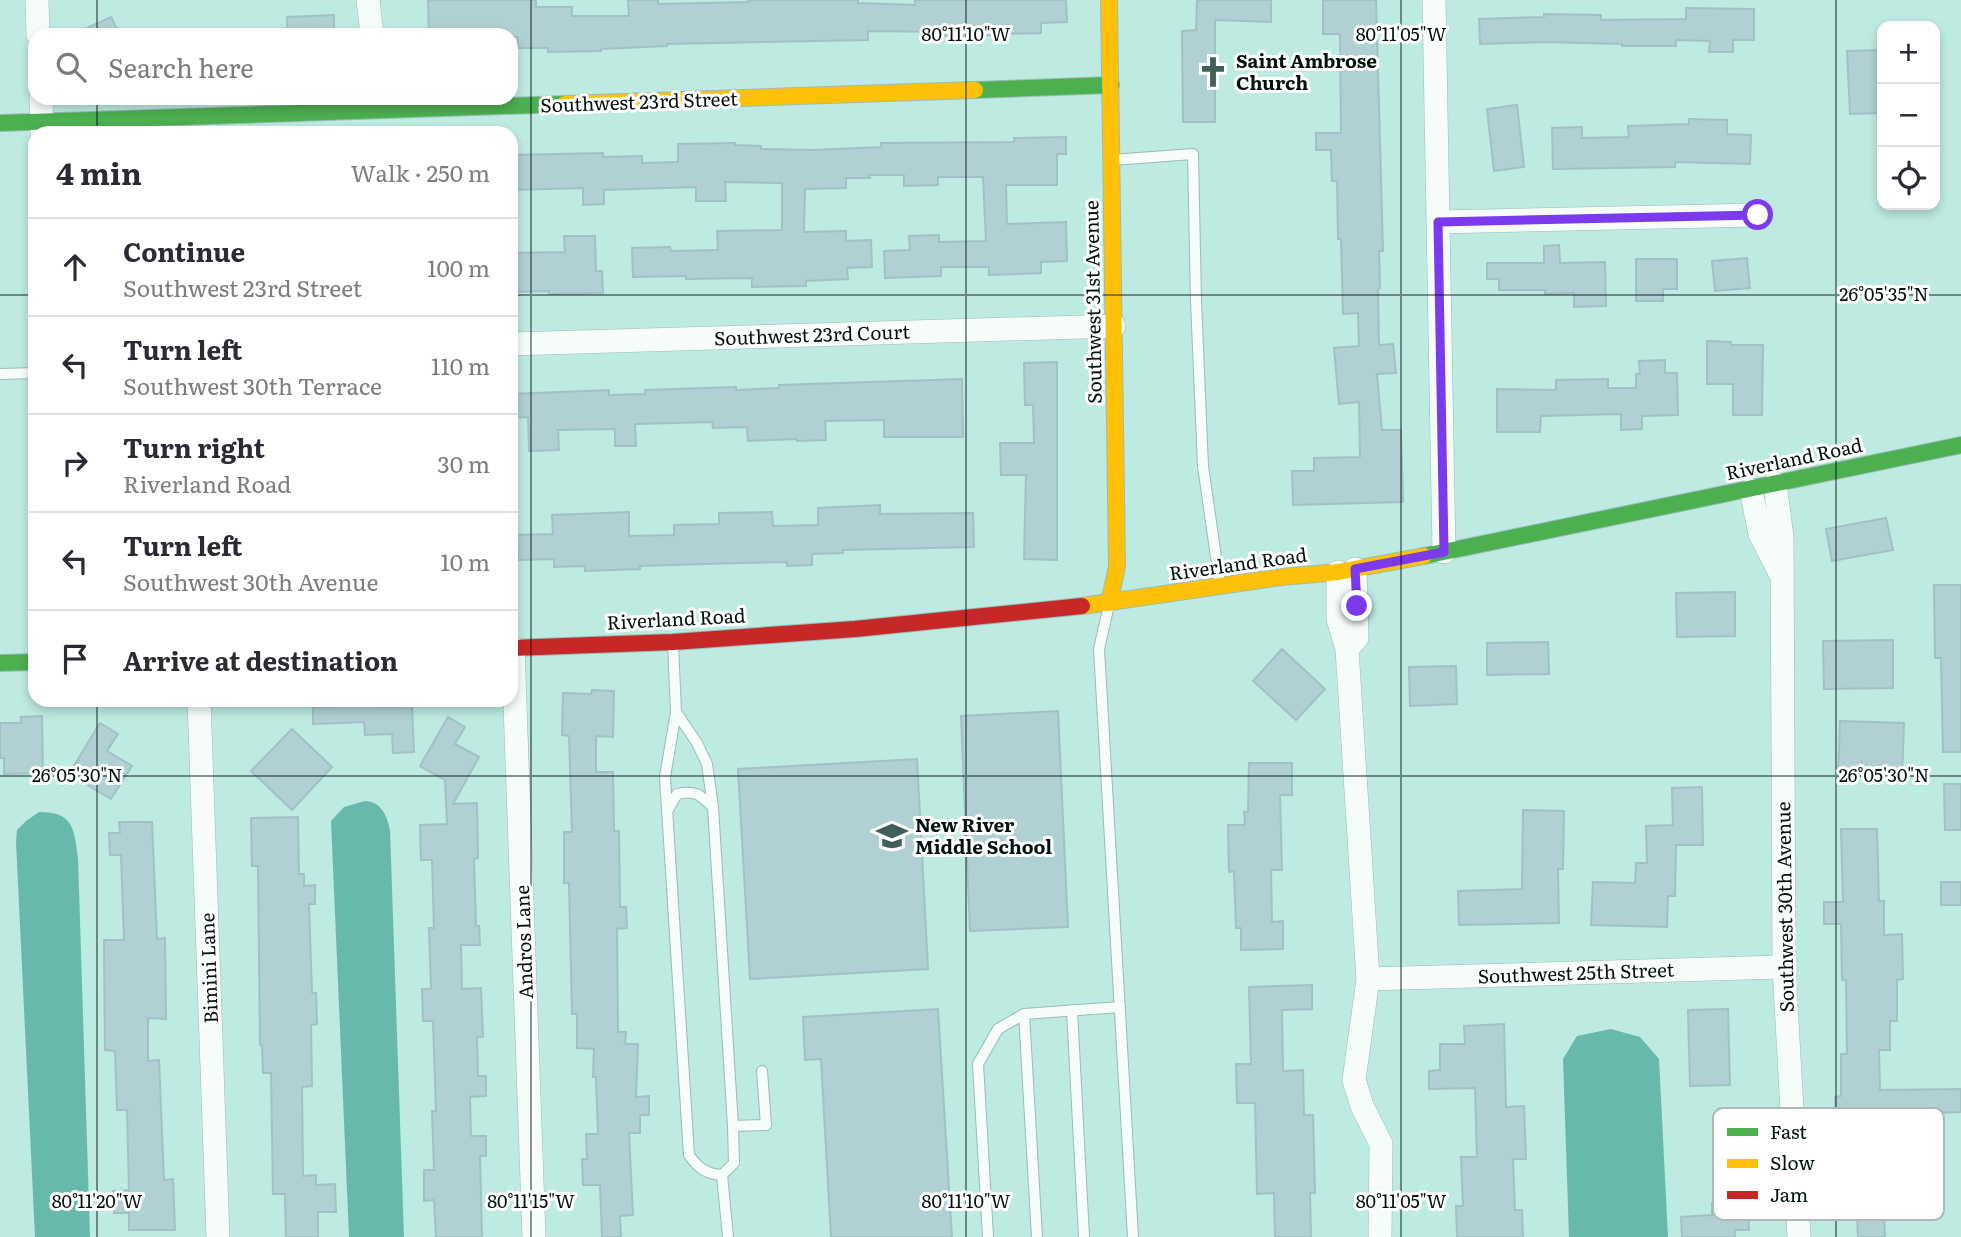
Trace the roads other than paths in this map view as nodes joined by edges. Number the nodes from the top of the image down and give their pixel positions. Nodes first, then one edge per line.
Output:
1 (37, 0) edge
2 (368, 0) edge
3 (1110, 0) edge
4 (1434, 0) edge
5 (38, 28) edge
6 (371, 28) edge
7 (1111, 85) junction
8 (518, 101) edge
9 (41, 105) edge
10 (379, 105) edge
11 (0, 123) edge
12 (32, 126) edge
13 (42, 126) edge
14 (57, 126) edge
15 (1112, 160) junction
16 (1758, 215) dead end
17 (1438, 222) junction
18 (1114, 326) junction
19 (518, 344) edge
20 (28, 373) edge
21 (0, 374) edge
22 (1961, 445) edge
23 (1776, 484) junction
24 (1751, 489) junction
25 (1444, 552) junction
26 (1346, 570) junction
27 (1782, 576) junction
28 (1220, 587) junction
29 (1109, 603) junction
30 (673, 642) junction
31 (518, 648) edge
32 (28, 662) edge
33 (0, 663) edge
34 (199, 707) edge
35 (514, 707) edge
36 (676, 712) junction
37 (713, 807) junction
38 (668, 810) junction
39 (1784, 967) junction
40 (1368, 979) junction
41 (1120, 1007) junction
42 (1072, 1010) junction
43 (1024, 1014) junction
44 (762, 1071) dead end
45 (1792, 1108) edge
46 (733, 1126) junction
47 (722, 1175) junction
48 (218, 1237) edge
49 (534, 1237) edge
50 (728, 1237) edge
51 (988, 1237) edge
52 (1037, 1237) edge
53 (1084, 1237) edge
54 (1133, 1237) edge
55 (1380, 1237) edge

1 - 5 street
2 - 6 street
3 - 7 street, Southwest 31st Avenue
4 - 17 street
7 - 8 street, Southwest 23rd Street
7 - 15 street, Southwest 31st Avenue
9 - 13 street
10 - 14 street, Southwest 23rd Street
11 - 12 street, Southwest 23rd Street
15 - 18 street, Southwest 31st Avenue
15 - 28 lane
16 - 17 street
17 - 25 street
18 - 19 street, Southwest 23rd Court
18 - 29 street, Southwest 31st Avenue
20 - 21 lane
22 - 23 street, Riverland Road
23 - 24 street, Riverland Road
23 - 27 street, Southwest 30th Avenue
24 - 25 street, Riverland Road
24 - 27 street, Southwest 30th Avenue
25 - 26 street, Riverland Road
26 - 28 street, Riverland Road
26 - 40 street
27 - 39 street, Southwest 30th Avenue
28 - 29 street, Riverland Road
29 - 30 street, Riverland Road
29 - 41 lane
30 - 31 street, Riverland Road
30 - 36 lane
32 - 33 street
34 - 48 street, Bimini Lane
35 - 49 street, Andros Lane
36 - 37 lane
36 - 38 lane
37 - 38 lane
37 - 46 lane
38 - 47 lane
39 - 40 street, Southwest 25th Street
39 - 45 street, Southwest 30th Avenue
40 - 55 street
41 - 42 lane
41 - 54 lane
42 - 43 lane
42 - 53 lane
43 - 51 lane
43 - 52 lane
44 - 46 lane
46 - 47 lane
47 - 50 lane

